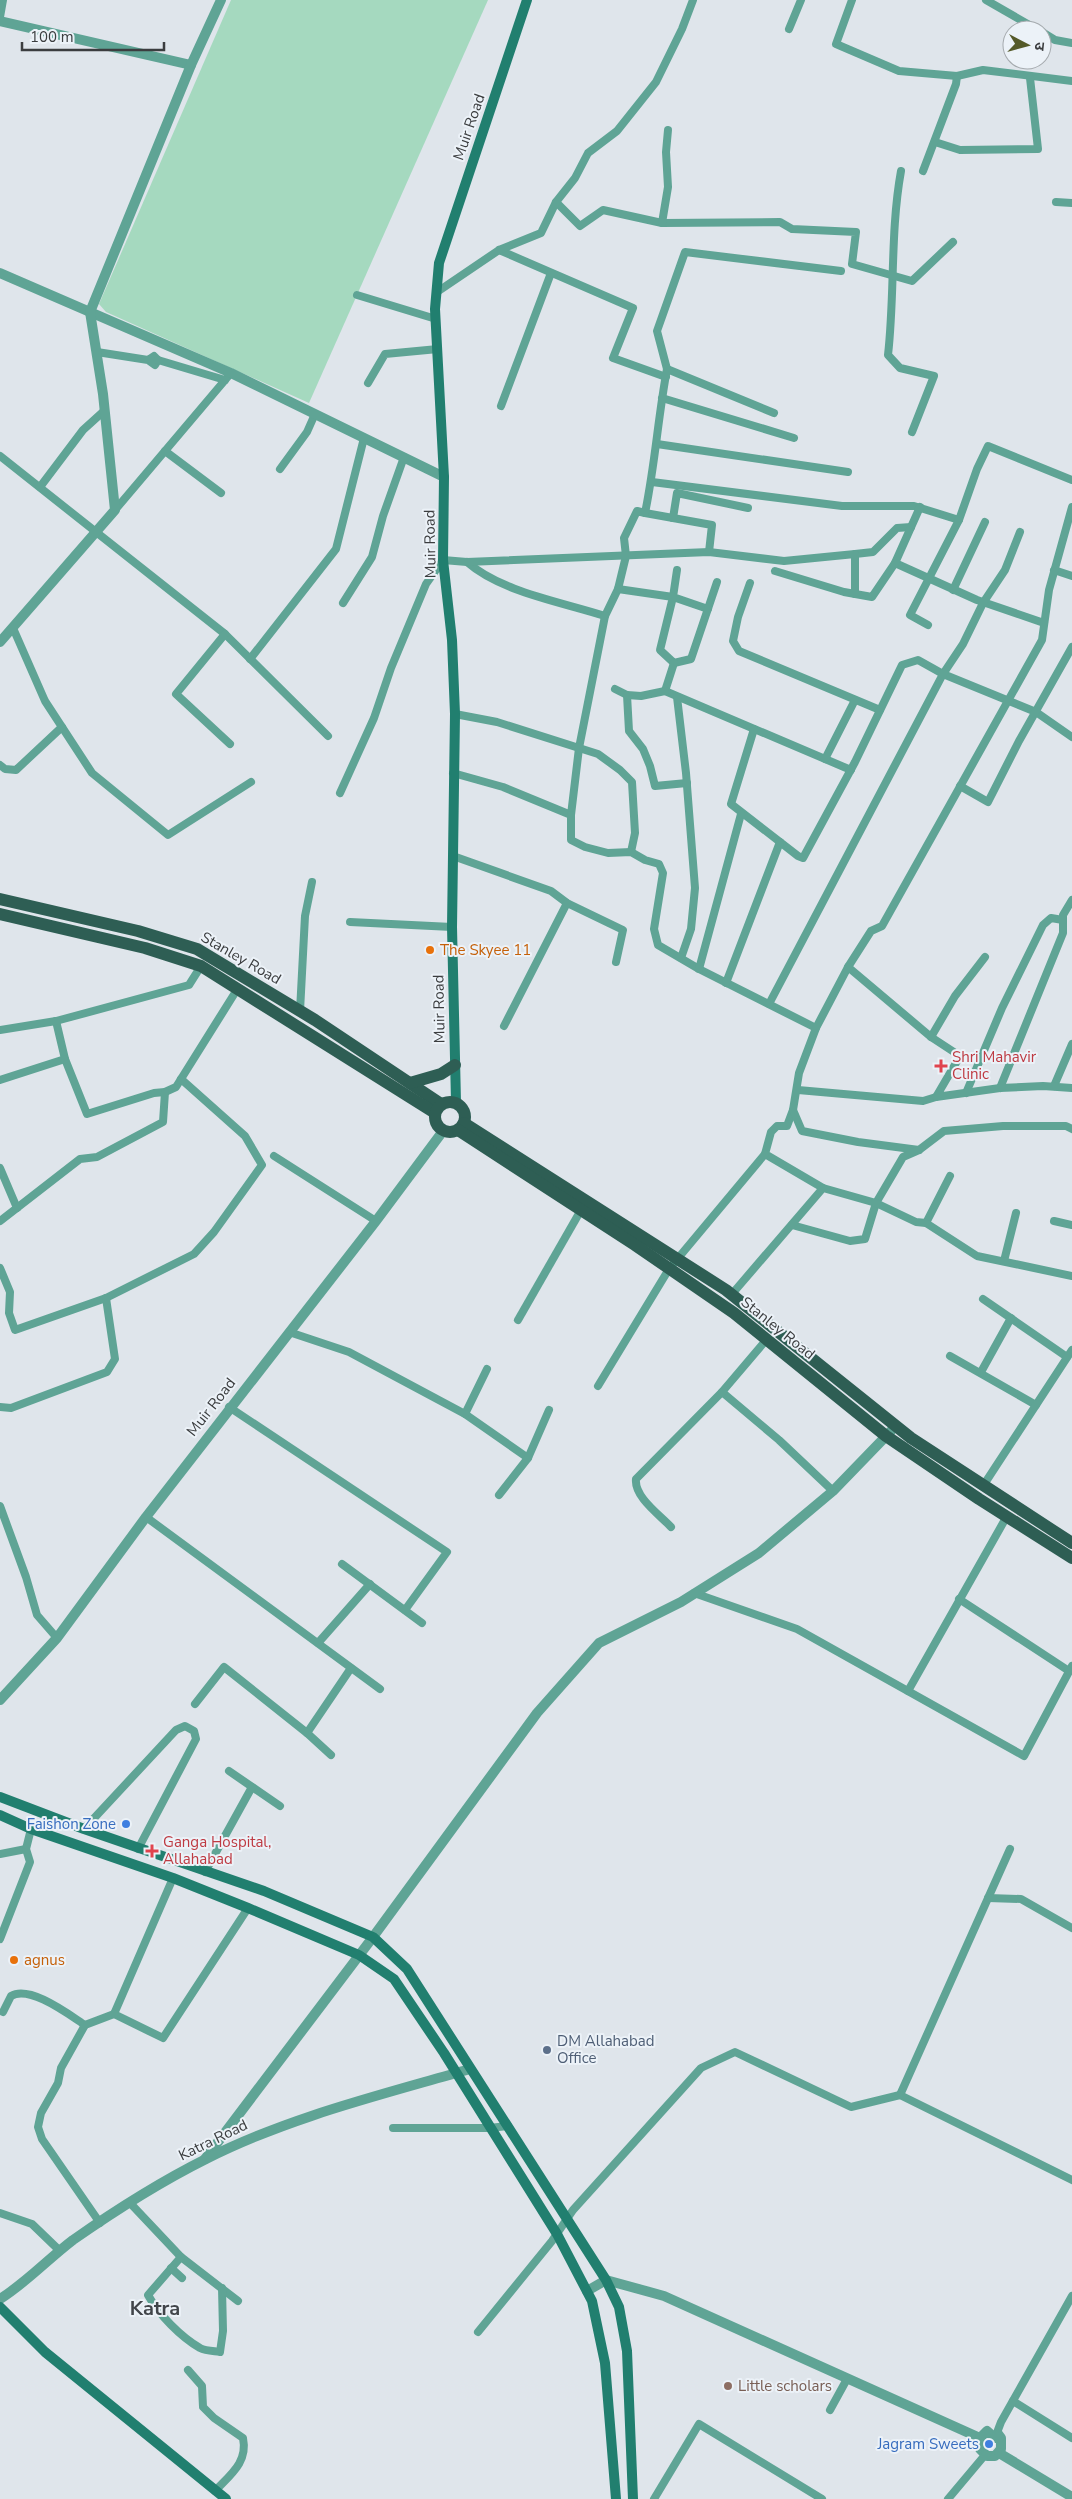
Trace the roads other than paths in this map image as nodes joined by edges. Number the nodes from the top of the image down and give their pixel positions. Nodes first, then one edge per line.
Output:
1 (3, 0) edge
2 (221, 0) edge
3 (527, 0) edge
4 (693, 0) edge
5 (800, 0) edge
6 (852, 0) edge
7 (986, 0) edge
8 (0, 17) edge
9 (1021, 20) edge
10 (0, 21) edge
11 (789, 29) dead end
12 (1052, 38) edge
13 (1072, 43) edge
14 (191, 65) junction
15 (957, 76) junction
16 (1030, 78) junction
17 (1072, 81) edge
18 (668, 130) dead end
19 (935, 142) junction
20 (901, 171) dead end
21 (923, 171) dead end
22 (556, 202) junction
23 (1056, 202) dead end
24 (1072, 203) edge
25 (662, 223) junction
26 (953, 242) dead end
27 (499, 250) junction
28 (841, 271) dead end
29 (0, 273) edge
30 (552, 273) junction
31 (892, 275) junction
32 (437, 292) junction
33 (357, 295) dead end
34 (90, 312) junction
35 (436, 319) junction
36 (160, 342) junction
37 (438, 349) junction
38 (97, 352) junction
39 (153, 359) junction
40 (666, 373) junction
41 (228, 377) junction
42 (368, 383) dead end
43 (662, 398) junction
44 (501, 406) dead end
45 (104, 411) junction
46 (774, 413) dead end
47 (314, 414) junction
48 (912, 432) dead end
49 (364, 438) junction
50 (794, 438) dead end
51 (657, 444) junction
52 (166, 451) junction
53 (0, 456) edge
54 (404, 458) junction
55 (280, 469) dead end
56 (848, 472) dead end
57 (444, 477) junction
58 (1072, 480) edge
59 (652, 482) junction
60 (40, 487) junction
61 (221, 493) dead end
62 (920, 507) junction
63 (1072, 507) edge
64 (748, 508) dead end
65 (116, 510) junction
66 (644, 512) junction
67 (673, 518) junction
68 (959, 520) junction
69 (985, 522) dead end
70 (911, 527) junction
71 (97, 532) junction
72 (1020, 532) dead end
73 (709, 552) junction
74 (855, 554) junction
75 (626, 556) junction
76 (443, 560) junction
77 (468, 562) junction
78 (895, 563) junction
79 (677, 570) dead end
80 (1054, 570) junction
81 (774, 571) dead end
82 (1072, 576) edge
83 (928, 579) junction
84 (717, 582) dead end
85 (750, 583) dead end
86 (618, 589) junction
87 (952, 590) junction
88 (855, 594) junction
89 (673, 597) junction
90 (983, 602) junction
91 (343, 603) dead end
92 (708, 609) junction
93 (605, 616) junction
94 (1044, 623) junction
95 (928, 625) dead end
96 (13, 628) junction
97 (225, 634) junction
98 (0, 642) edge
99 (1072, 647) edge
100 (250, 659) junction
101 (674, 663) junction
102 (943, 674) junction
103 (615, 689) dead end
104 (665, 691) junction
105 (626, 695) junction
106 (677, 697) junction
107 (855, 700) junction
108 (1007, 701) junction
109 (880, 710) junction
110 (1036, 712) junction
111 (456, 714) junction
112 (62, 727) junction
113 (754, 729) junction
114 (328, 736) dead end
115 (1072, 737) edge
116 (230, 744) dead end
117 (580, 748) junction
118 (825, 759) junction
119 (0, 765) edge
120 (851, 770) junction
121 (454, 773) junction
122 (251, 782) dead end
123 (687, 783) junction
124 (960, 786) junction
125 (340, 793) dead end
126 (741, 814) junction
127 (570, 815) junction
128 (780, 842) junction
129 (631, 852) junction
130 (453, 856) junction
131 (312, 882) dead end
132 (0, 899) edge
133 (1072, 900) edge
134 (568, 903) junction
135 (0, 914) edge
136 (1063, 920) junction
137 (350, 922) dead end
138 (452, 927) junction
139 (985, 957) dead end
140 (681, 958) junction
141 (616, 962) dead end
142 (201, 966) junction
143 (848, 967) junction
144 (699, 969) junction
145 (726, 982) junction
146 (238, 988) junction
147 (769, 1004) junction
148 (300, 1011) junction
149 (56, 1021) junction
150 (504, 1026) dead end
151 (816, 1028) junction
152 (0, 1030) edge
153 (931, 1037) junction
154 (1072, 1044) edge
155 (65, 1059) junction
156 (455, 1065) junction
157 (181, 1079) junction
158 (0, 1080) edge
159 (410, 1083) junction
160 (1054, 1086) junction
161 (1000, 1088) junction
162 (1072, 1088) edge
163 (798, 1090) junction
164 (165, 1092) junction
165 (966, 1093) junction
166 (936, 1097) junction
167 (456, 1102) junction
168 (438, 1108) junction
169 (793, 1110) junction
170 (461, 1127) junction
171 (1072, 1129) edge
172 (443, 1131) junction
173 (919, 1150) junction
174 (766, 1154) junction
175 (274, 1156) dead end
176 (0, 1168) edge
177 (950, 1176) dead end
178 (823, 1188) junction
179 (876, 1204) junction
180 (17, 1208) junction
181 (581, 1210) junction
182 (1016, 1213) dead end
183 (0, 1221) edge
184 (376, 1221) junction
185 (1054, 1221) dead end
186 (926, 1223) junction
187 (1072, 1224) edge
188 (792, 1225) junction
189 (1004, 1261) junction
190 (674, 1264) junction
191 (1, 1272) edge
192 (1072, 1276) edge
193 (732, 1294) junction
194 (106, 1298) junction
195 (983, 1300) dead end
196 (1011, 1318) junction
197 (518, 1320) dead end
198 (289, 1332) junction
199 (767, 1339) junction
200 (1070, 1354) edge
201 (950, 1356) dead end
202 (487, 1369) dead end
203 (981, 1372) junction
204 (598, 1386) dead end
205 (722, 1392) junction
206 (1036, 1405) junction
207 (0, 1407) edge
208 (230, 1408) junction
209 (549, 1410) dead end
210 (465, 1414) junction
211 (896, 1426) junction
212 (886, 1436) junction
213 (528, 1458) junction
214 (983, 1486) junction
215 (833, 1491) junction
216 (500, 1495) dead end
217 (0, 1506) edge
218 (1006, 1516) junction
219 (146, 1517) junction
220 (671, 1526) dead end
221 (1072, 1543) edge
222 (1072, 1558) edge
223 (342, 1564) dead end
224 (370, 1584) junction
225 (694, 1593) junction
226 (959, 1599) junction
227 (405, 1610) junction
228 (422, 1623) dead end
229 (57, 1638) junction
230 (318, 1643) junction
231 (351, 1668) junction
232 (1071, 1669) edge
233 (380, 1689) dead end
234 (908, 1690) junction
235 (0, 1700) edge
236 (195, 1704) dead end
237 (307, 1733) junction
238 (331, 1755) dead end
239 (229, 1771) dead end
240 (252, 1787) junction
241 (0, 1797) edge
242 (280, 1806) dead end
243 (0, 1815) edge
244 (31, 1829) junction
245 (84, 1830) junction
246 (26, 1849) junction
247 (138, 1849) junction
248 (1010, 1849) dead end
249 (0, 1854) edge
250 (205, 1872) junction
251 (172, 1878) junction
252 (988, 1898) junction
253 (248, 1908) junction
254 (1072, 1928) edge
255 (373, 1937) junction
256 (0, 1939) edge
257 (359, 1955) junction
258 (3, 2012) dead end
259 (114, 2014) junction
260 (85, 2025) junction
261 (470, 2069) junction
262 (456, 2074) junction
263 (900, 2094) junction
264 (508, 2126) junction
265 (393, 2128) dead end
266 (490, 2128) junction
267 (205, 2159) junction
268 (1072, 2180) edge
269 (131, 2204) junction
270 (0, 2213) edge
271 (566, 2218) junction
272 (100, 2223) junction
273 (557, 2234) junction
274 (60, 2251) junction
275 (181, 2257) junction
276 (171, 2268) junction
277 (182, 2278) dead end
278 (606, 2280) junction
279 (222, 2288) junction
280 (587, 2291) junction
281 (1072, 2296) edge
282 (0, 2300) edge
283 (238, 2301) dead end
284 (0, 2307) edge
285 (478, 2332) dead end
286 (188, 2370) dead end
287 (848, 2379) junction
288 (1013, 2401) junction
289 (830, 2410) dead end
290 (980, 2438) junction
291 (995, 2438) junction
292 (1072, 2438) edge
293 (999, 2452) junction
294 (985, 2455) junction
295 (216, 2491) junction
296 (1072, 2497) edge
297 (226, 2499) edge
298 (616, 2499) edge
299 (633, 2499) edge
300 (654, 2499) edge
301 (822, 2499) edge
302 (948, 2499) edge

1 - 8 street
2 - 14 street
3 - 32 main road, Muir Road
4 - 22 street
5 - 11 street
6 - 15 street
7 - 9 street
10 - 14 street
12 - 13 street
14 - 34 street
15 - 16 street
15 - 19 street
16 - 17 street
16 - 19 street
18 - 25 street
19 - 21 street
20 - 31 street
22 - 25 street
22 - 27 street
23 - 24 street
25 - 31 street
26 - 31 street
27 - 30 street
27 - 32 street
28 - 40 street
29 - 34 street
30 - 40 street
30 - 44 street
31 - 48 street
32 - 35 main road, Muir Road
33 - 35 street
34 - 36 street
34 - 38 street
35 - 37 main road, Muir Road
36 - 39 street
36 - 41 street
37 - 42 street
37 - 57 main road, Muir Road
38 - 39 street
38 - 45 street
39 - 41 street
40 - 43 street
40 - 46 street
41 - 47 street
41 - 52 street
43 - 50 street
43 - 51 street
45 - 60 street
45 - 65 street
47 - 49 street
47 - 55 street
49 - 54 street
49 - 100 street
51 - 56 street
51 - 59 street
52 - 61 street
52 - 65 street
53 - 60 street
54 - 57 street
54 - 91 street
57 - 76 main road, Muir Road
58 - 68 street
59 - 62 street
59 - 66 street
60 - 71 street
62 - 68 street
62 - 70 street
63 - 80 street
64 - 67 street
65 - 71 street
66 - 67 street
66 - 75 street
67 - 73 street
68 - 83 street
69 - 87 street
70 - 74 street
70 - 78 street
71 - 96 street
71 - 97 street
72 - 90 street
73 - 74 street
73 - 75 street
74 - 88 street
75 - 77 street
75 - 86 street
76 - 77 street
76 - 111 main road, Muir Road
76 - 125 street
77 - 93 street
78 - 83 street
78 - 88 street
79 - 89 street
80 - 82 street
80 - 94 street
81 - 88 street
83 - 87 street
83 - 95 street
84 - 92 street
85 - 107 street
86 - 89 street
86 - 93 street
87 - 90 street
89 - 92 street
89 - 101 street
90 - 94 street
90 - 102 street
92 - 101 street
93 - 117 street
94 - 108 street
96 - 98 street
96 - 112 street
97 - 100 street
97 - 116 street
99 - 110 street
100 - 114 street
101 - 104 street
102 - 108 street
102 - 109 street
102 - 147 street
103 - 105 street
104 - 105 street
104 - 106 street
105 - 123 street
106 - 113 street
106 - 123 street
107 - 109 street
107 - 118 street
108 - 110 street
108 - 124 street
109 - 120 street
110 - 115 street
110 - 124 street
111 - 117 street
111 - 121 main road, Muir Road
112 - 119 street
112 - 122 street
113 - 118 street
113 - 126 street
117 - 127 street
117 - 129 street
118 - 120 street
120 - 128 street
121 - 127 street
121 - 130 main road, Muir Road
123 - 140 street
124 - 143 street
126 - 128 street
126 - 144 street
127 - 129 street
128 - 145 street
129 - 140 street
130 - 134 street
130 - 138 main road, Muir Road
131 - 148 street
132 - 148 main road, Stanley Road
133 - 136 street
134 - 141 street
134 - 150 street
135 - 142 main road, Stanley Road
136 - 161 street
136 - 165 street
137 - 138 street
138 - 156 main road, Muir Road
139 - 153 street
140 - 144 street
142 - 146 main road, Stanley Road
142 - 149 street
143 - 151 street
143 - 153 street
144 - 145 street
145 - 147 street
146 - 157 street
146 - 168 main road, Stanley Road
147 - 151 street
148 - 159 main road, Stanley Road
149 - 152 street
149 - 155 street
151 - 163 street
153 - 166 street
154 - 160 street
155 - 158 street
155 - 164 street
156 - 159 main road
156 - 167 main road, Muir Road
157 - 164 street
157 - 194 street
159 - 168 main road, Stanley Road
160 - 161 street
160 - 162 street
161 - 165 street
163 - 166 street
163 - 169 street
164 - 180 street
165 - 166 street
167 - 168 main road
167 - 170 main road
168 - 172 main road
169 - 173 street
169 - 174 street
170 - 172 main road
170 - 181 main road, Stanley Road
170 - 190 main road, Stanley Road
171 - 173 street
172 - 184 street, Muir Road
173 - 179 street
174 - 178 street
174 - 190 street
175 - 184 street
176 - 180 street
177 - 186 street
178 - 179 street
178 - 188 street
179 - 186 street
179 - 188 street
180 - 183 street
181 - 190 main road, Stanley Road
181 - 197 street
182 - 189 street
184 - 198 street, Muir Road
185 - 187 street
186 - 189 street
188 - 193 street
189 - 192 street
190 - 193 main road, Stanley Road
190 - 199 main road, Stanley Road
190 - 204 street
191 - 194 street
193 - 211 main road, Stanley Road
194 - 207 street
195 - 196 street
196 - 200 street
196 - 203 street
198 - 208 street, Muir Road
198 - 210 street
199 - 205 street
199 - 212 main road, Stanley Road
200 - 206 street
201 - 203 street
202 - 210 street
203 - 206 street
205 - 215 street
205 - 220 street
206 - 214 street
208 - 219 street, Muir Road
208 - 227 street
209 - 213 street
210 - 213 street
211 - 212 street
211 - 214 main road, Stanley Road
212 - 215 street
212 - 218 main road, Stanley Road
213 - 216 street
214 - 221 main road, Stanley Road
215 - 225 street
217 - 229 street
218 - 222 main road, Stanley Road
218 - 226 street
219 - 229 street, Muir Road
219 - 230 street
223 - 224 street
224 - 227 street
224 - 230 street
225 - 234 street
225 - 255 street
226 - 232 street
226 - 234 street
227 - 228 street
229 - 235 street, Muir Road
230 - 231 street
231 - 233 street
231 - 237 street
232 - 234 street
236 - 237 street
237 - 238 street
239 - 240 street
240 - 242 street
240 - 250 street
241 - 245 main road
243 - 244 main road
244 - 246 street
244 - 251 main road
245 - 247 main road
245 - 247 street
246 - 249 street
246 - 256 street
247 - 250 main road
248 - 252 street
250 - 255 main road
251 - 253 main road
251 - 259 street
252 - 254 street
252 - 263 street
253 - 257 main road
253 - 259 street
255 - 257 street
255 - 261 main road
257 - 262 main road
257 - 267 street
258 - 260 street
259 - 260 street
260 - 272 street
261 - 262 street, Katra Road
261 - 264 main road
262 - 266 main road
262 - 267 street, Katra Road
263 - 268 street
263 - 271 street
264 - 266 street
264 - 271 main road
265 - 266 street
266 - 273 main road
267 - 269 street, Katra Road
269 - 272 street, Katra Road
269 - 275 street
270 - 274 street
271 - 273 street
271 - 278 main road
272 - 274 street, Katra Road
273 - 280 main road
273 - 285 street
274 - 282 street, Katra Road
275 - 276 street
275 - 279 street
276 - 277 street
276 - 279 street
278 - 280 street
278 - 287 street
278 - 299 main road
279 - 283 street
280 - 298 main road
281 - 288 street
284 - 295 main road
286 - 295 street
287 - 289 street
287 - 290 street
288 - 291 street
288 - 292 street
290 - 291 street
290 - 294 street
291 - 293 street
293 - 294 street
293 - 296 street
294 - 302 street
295 - 297 main road
300 - 301 street

